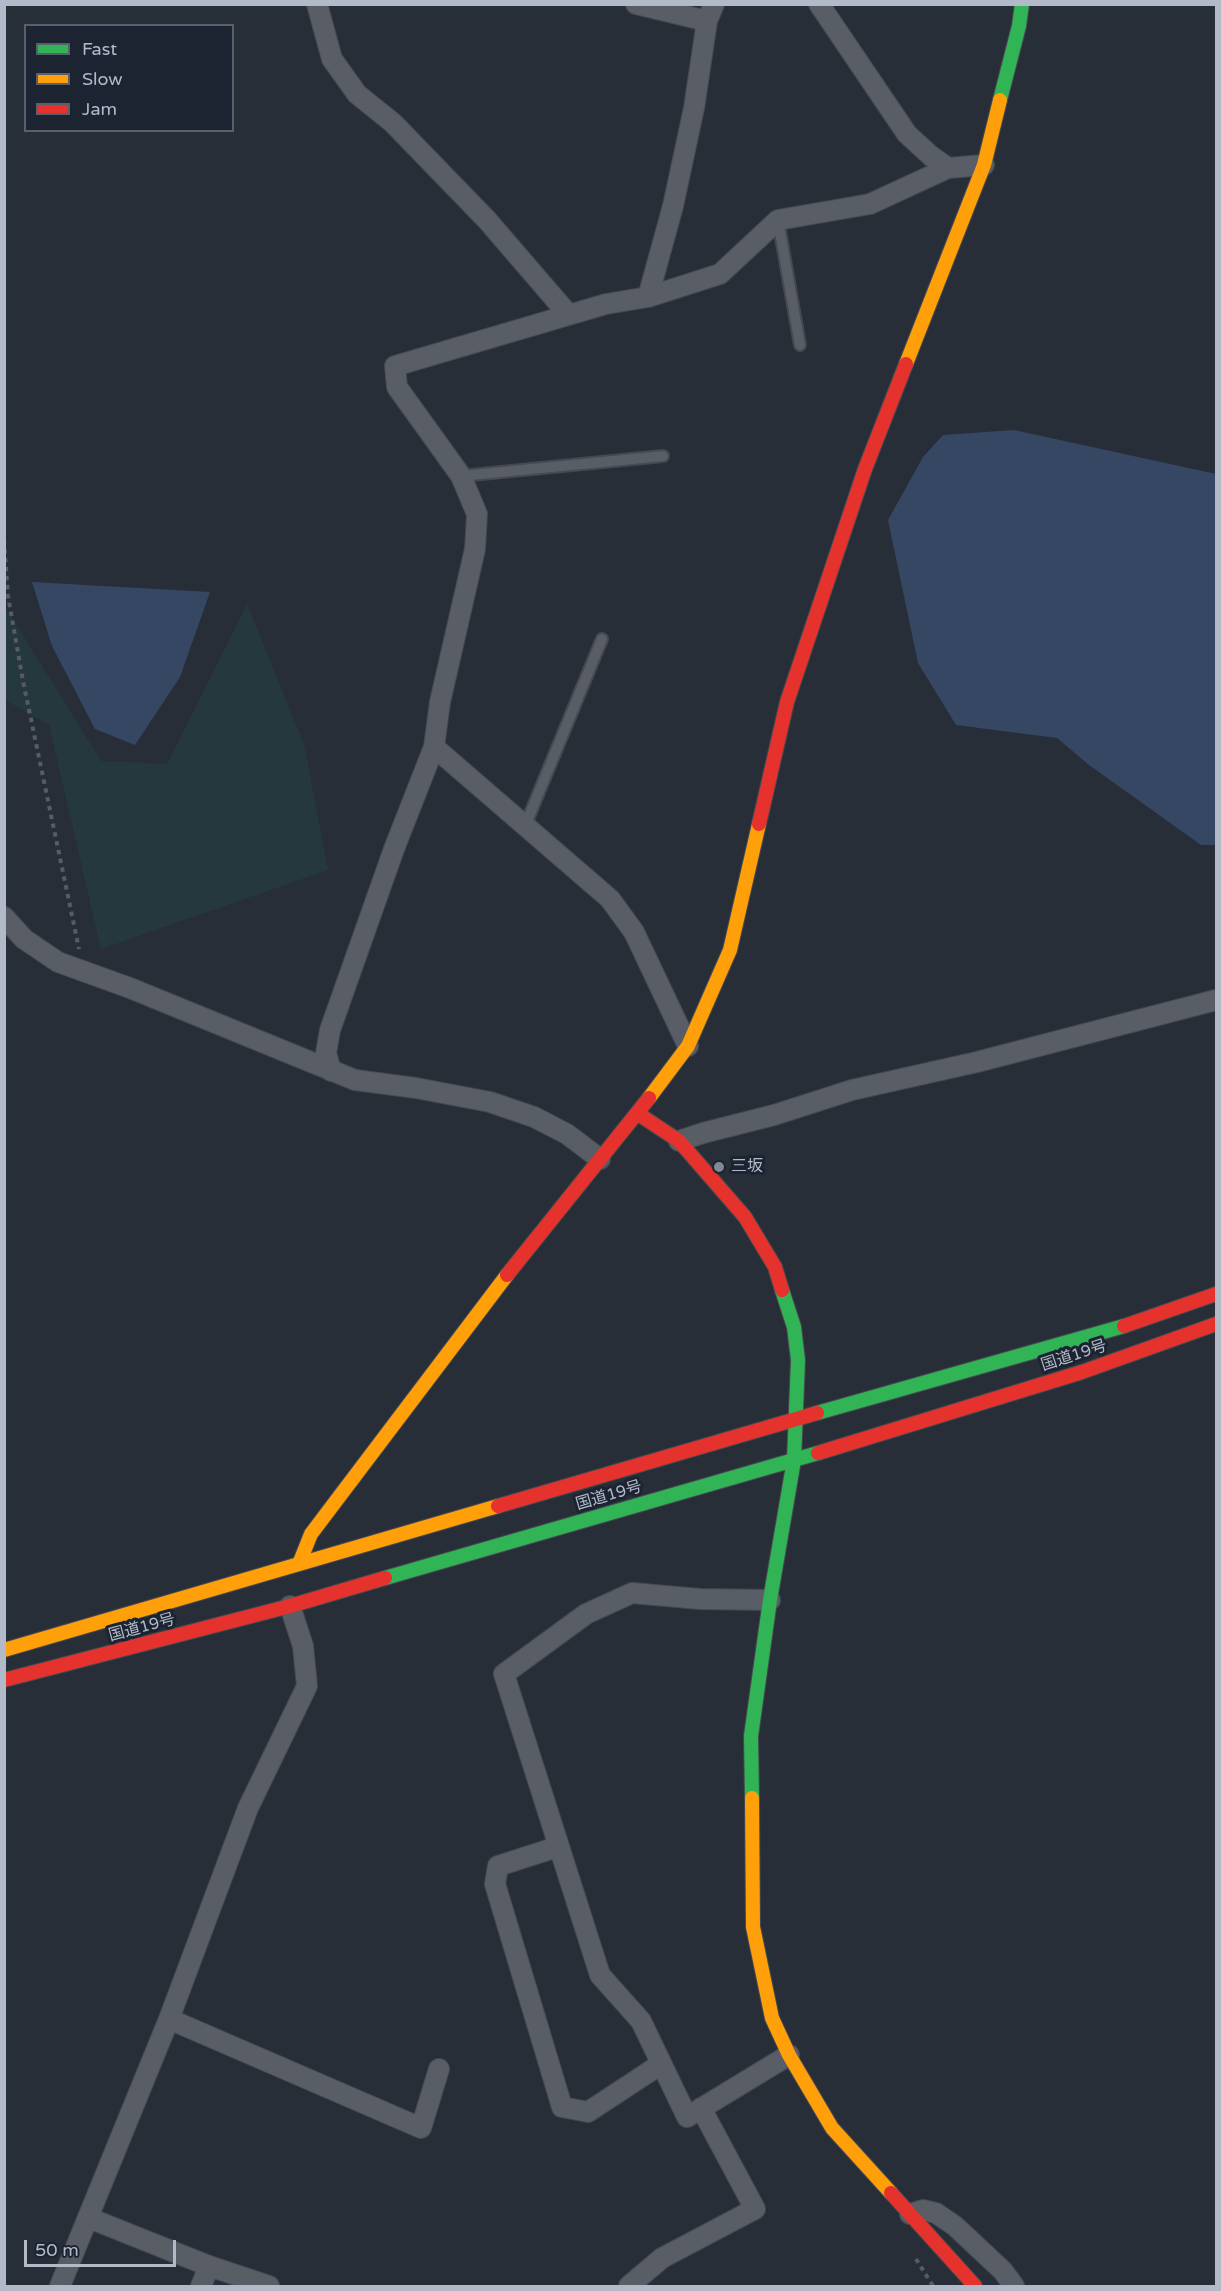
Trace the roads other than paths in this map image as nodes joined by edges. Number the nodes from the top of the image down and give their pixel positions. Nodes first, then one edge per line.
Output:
1 (636, 4) edge
2 (819, 4) edge
3 (1022, 4) edge
4 (318, 5) edge
5 (711, 13) edge
6 (984, 165) junction
7 (948, 168) junction
8 (778, 220) junction
9 (648, 297) junction
10 (568, 314) junction
11 (800, 345) dead end
12 (663, 456) dead end
13 (461, 476) junction
14 (602, 639) dead end
15 (434, 747) junction
16 (525, 826) junction
17 (4, 917) edge
18 (1216, 1000) edge
19 (688, 1046) junction
20 (331, 1071) junction
21 (637, 1113) junction
22 (679, 1141) junction
23 (600, 1159) junction
24 (1216, 1294) edge
25 (1216, 1324) edge
26 (797, 1419) junction
27 (794, 1460) junction
28 (299, 1564) junction
29 (770, 1600) junction
30 (290, 1606) junction
31 (4, 1650) edge
32 (4, 1680) edge
33 (557, 1847) junction
34 (169, 2019) junction
35 (789, 2055) junction
36 (661, 2064) junction
37 (439, 2069) dead end
38 (701, 2108) junction
39 (910, 2214) junction
40 (89, 2218) junction
41 (209, 2266) junction
42 (60, 2286) edge
43 (201, 2286) edge
44 (269, 2286) edge
45 (628, 2286) edge
46 (975, 2286) edge
47 (1014, 2286) edge

1 - 5 street
2 - 7 street
3 - 6 main road
4 - 10 street
5 - 9 street
6 - 7 street
6 - 19 main road
7 - 8 street
8 - 9 street
8 - 11 lane
9 - 10 street
10 - 13 street
12 - 13 lane
13 - 15 street
14 - 16 lane
15 - 16 street
15 - 20 street
16 - 19 street
17 - 20 street
18 - 22 street
19 - 21 main road
20 - 23 street
21 - 22 main road
21 - 23 main road
22 - 26 main road
23 - 28 main road
24 - 26 main road, 国道19号
25 - 27 main road, 国道19号
26 - 27 main road
26 - 28 main road, 国道19号
27 - 29 main road
27 - 30 main road, 国道19号
28 - 31 main road, 国道19号
29 - 33 street
29 - 35 main road
30 - 32 main road, 国道19号
30 - 34 street
33 - 36 street
33 - 36 street
34 - 37 street
34 - 40 street
35 - 38 street
35 - 39 main road
36 - 38 street
38 - 45 street
39 - 46 main road
39 - 47 street
40 - 41 street
40 - 42 street
41 - 43 street
41 - 44 street

